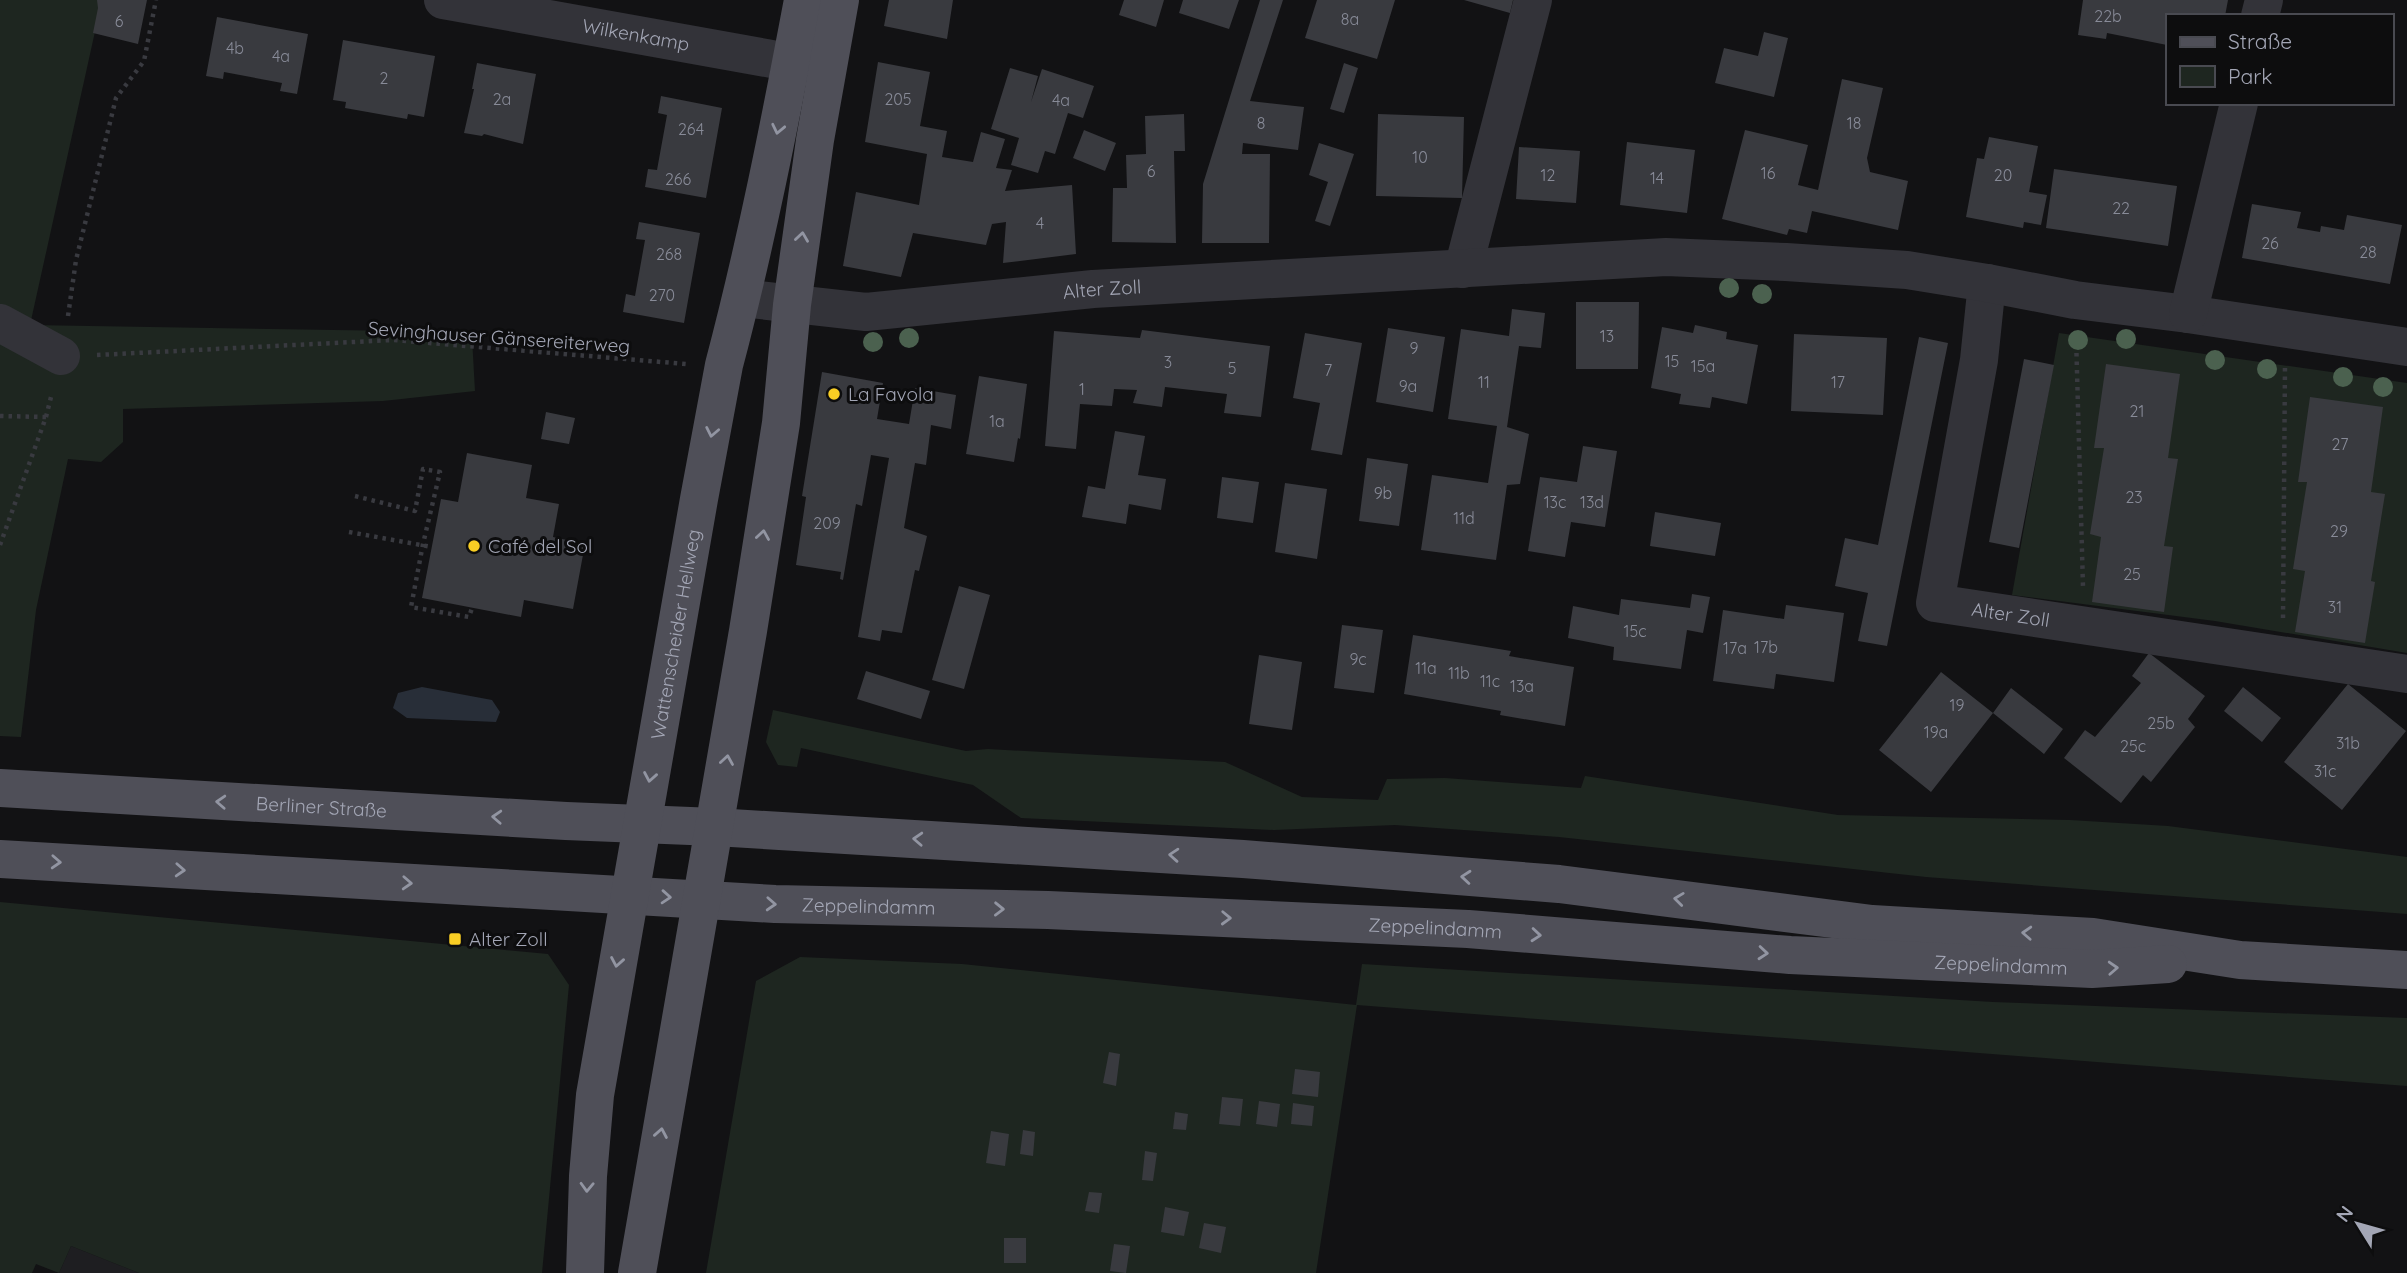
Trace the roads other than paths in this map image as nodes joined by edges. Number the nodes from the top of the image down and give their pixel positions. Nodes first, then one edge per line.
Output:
1 (443, 0) edge
2 (803, 0) edge
3 (840, 0) edge
4 (1533, 0) edge
5 (809, 65) junction
6 (2239, 105) edge
7 (1463, 269) junction
8 (1987, 283) junction
9 (742, 298) junction
10 (792, 304) junction
11 (2188, 314) junction
12 (0, 323) edge
13 (2407, 347) edge
14 (61, 356) road end
15 (2407, 674) edge
16 (0, 788) edge
17 (642, 824) junction
18 (715, 827) junction
19 (0, 859) edge
20 (629, 895) junction
21 (703, 900) junction
22 (2240, 960) junction
23 (2407, 970) edge
24 (584, 1273) edge
25 (637, 1273) edge

1 - 5 street, Wilkenkamp
2 - 5 main road, Wattenscheider Hellweg
3 - 5 main road, Wattenscheider Hellweg
4 - 7 street
5 -> 9 main road, Wattenscheider Hellweg
10 -> 5 main road, Wattenscheider Hellweg
6 - 11 street
7 - 8 street, Alter Zoll
7 - 10 street, Alter Zoll
8 - 11 street, Alter Zoll
8 - 15 street, Alter Zoll
9 - 10 street, Alter Zoll
9 -> 17 main road, Wattenscheider Hellweg
18 -> 10 main road, Wattenscheider Hellweg
11 - 13 street, Alter Zoll
12 - 14 street
17 -> 16 main road, Berliner Straße
17 - 18 main road, Zeppelindamm
17 - 20 main road, Wattenscheider Hellweg
18 - 21 main road, Wattenscheider Hellweg
22 -> 18 main road, Zeppelindamm
19 -> 20 main road
20 -> 21 main road, Zeppelindamm
20 -> 24 main road, Wattenscheider Hellweg
21 -> 22 main road, Zeppelindamm
25 -> 21 main road, Wattenscheider Hellweg
22 - 23 main road, Zeppelindamm

